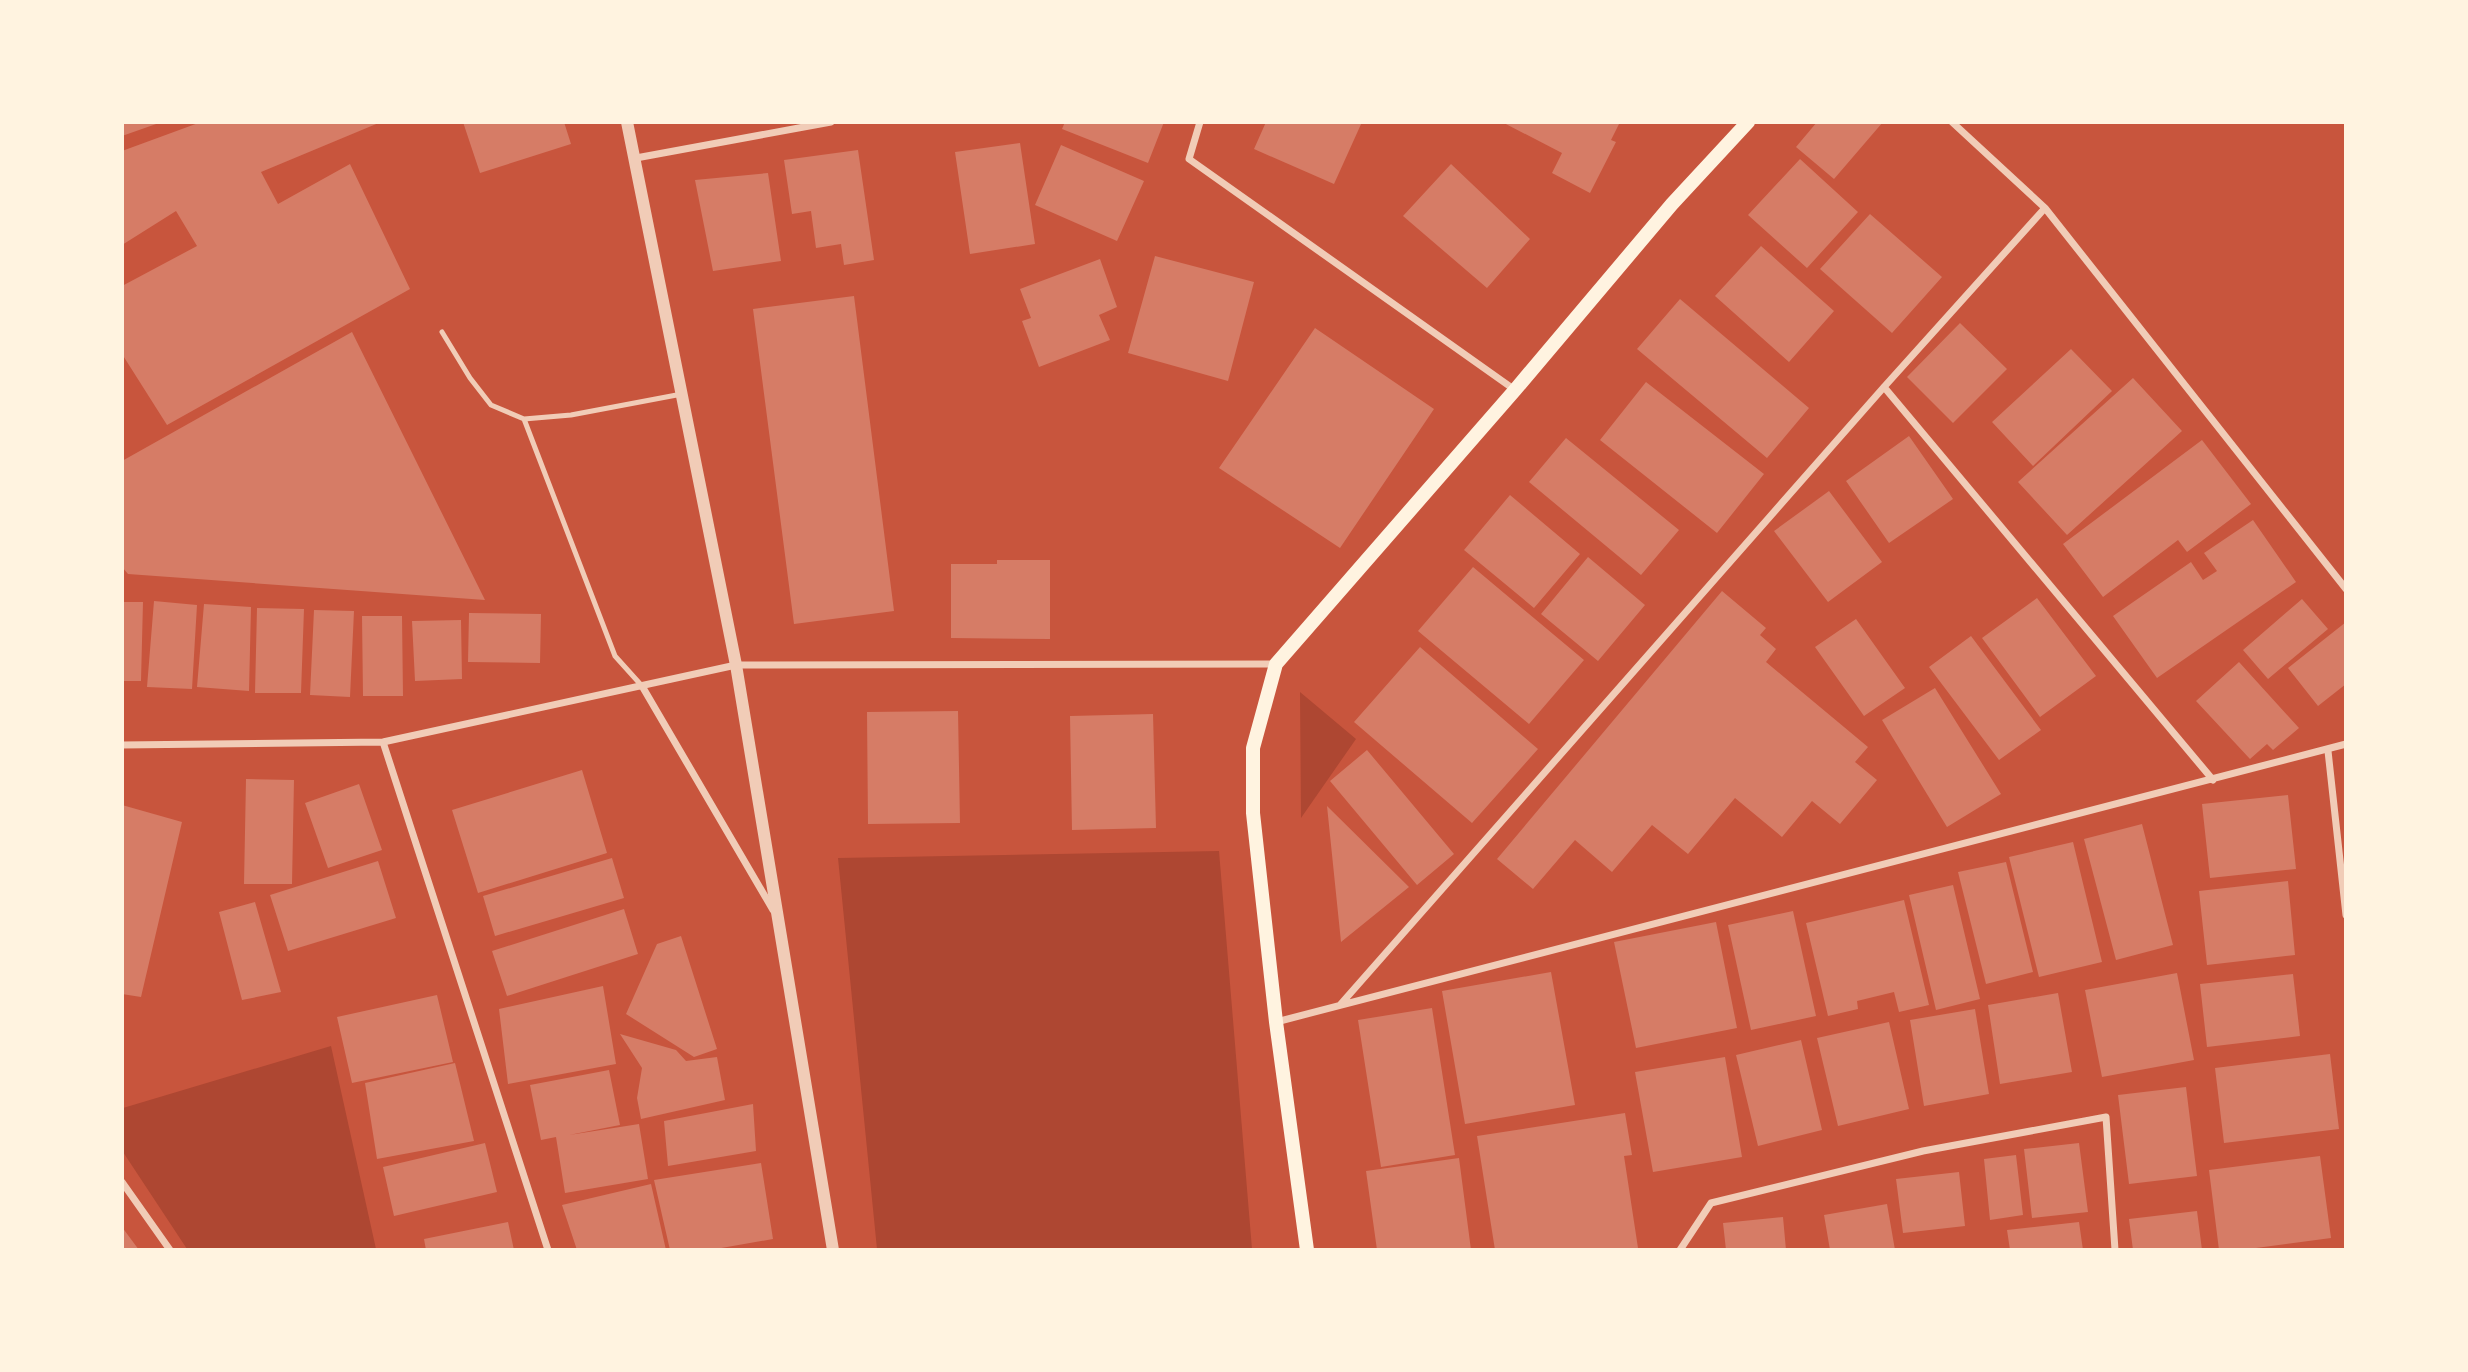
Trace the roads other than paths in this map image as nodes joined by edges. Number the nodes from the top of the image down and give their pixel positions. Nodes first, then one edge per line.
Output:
1 (627, 122) edge
2 (831, 122) edge
3 (1200, 122) edge
4 (1748, 122) edge
5 (1952, 122) edge
6 (636, 158) junction
7 (2045, 208) junction
8 (442, 332) dead end
9 (1884, 387) junction
10 (1515, 390) junction
11 (682, 394) junction
12 (524, 419) junction
13 (2346, 589) edge
14 (1276, 664) junction
15 (736, 665) junction
16 (642, 686) junction
17 (383, 742) junction
18 (2346, 744) edge
19 (122, 745) edge
20 (2328, 751) junction
21 (2213, 780) junction
22 (2346, 915) edge
23 (777, 917) junction
24 (1339, 1006) junction
25 (1276, 1022) junction
26 (122, 1182) edge
27 (170, 1250) edge
28 (548, 1250) edge
29 (833, 1250) edge
30 (1307, 1250) edge
31 (1680, 1250) edge
32 (2115, 1250) edge

1 - 6 street
2 - 6 street
3 - 10 street
4 - 10 main road
5 - 7 street
6 - 11 street
7 - 9 street
7 - 13 street
8 - 12 lane
9 - 21 street
9 - 24 street
10 - 14 main road
11 - 12 lane
11 - 15 street
12 - 16 lane
14 - 15 street
14 - 25 main road
15 - 16 street
15 - 23 street
16 - 17 street
16 - 23 street
17 - 19 street
17 - 28 street
18 - 20 street
20 - 21 street
20 - 22 street
21 - 24 street
23 - 29 street
24 - 25 street
25 - 30 main road
26 - 27 street
31 - 32 street

